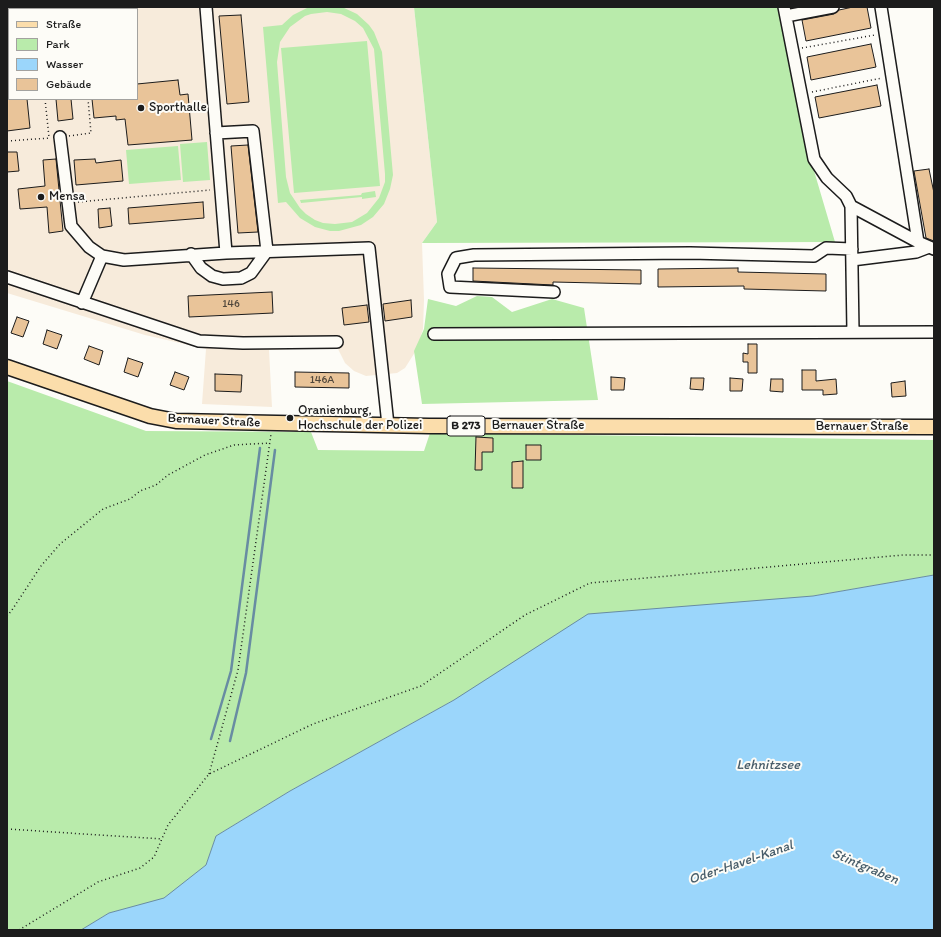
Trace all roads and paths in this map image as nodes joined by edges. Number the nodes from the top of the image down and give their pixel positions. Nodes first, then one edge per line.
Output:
1 (206, 7) edge
2 (833, 7) edge
3 (881, 7) edge
4 (785, 12) edge
5 (886, 33) junction
6 (792, 50) junction
7 (892, 76) junction
8 (801, 94) junction
9 (46, 100) edge
10 (88, 100) edge
11 (216, 133) junction
12 (55, 137) junction
13 (7, 141) edge
14 (221, 189) junction
15 (68, 203) junction
16 (852, 206) junction
17 (918, 242) junction
18 (931, 248) edge
19 (852, 249) junction
20 (267, 252) junction
21 (226, 253) junction
22 (191, 254) junction
23 (102, 256) junction
24 (852, 260) junction
25 (7, 277) edge
26 (554, 292) dead end
27 (82, 303) junction
28 (853, 332) junction
29 (934, 332) edge
30 (434, 334) dead end
31 (337, 342) dead end
32 (7, 366) edge
33 (272, 423) junction
34 (388, 425) junction
35 (934, 427) edge
36 (270, 443) junction
37 (934, 555) edge
38 (7, 616) edge
39 (209, 774) junction
40 (7, 829) edge
41 (162, 839) junction
42 (19, 930) edge

1 - 11 lane
2 - 4 lane
3 - 5 lane
4 - 6 lane
5 - 6 path
5 - 7 lane
6 - 8 lane
7 - 8 path
7 - 17 lane
8 - 16 lane
9 - 12 path
10 - 12 path
11 - 14 lane
11 - 20 lane
12 - 13 path
12 - 15 lane
14 - 15 path
14 - 21 lane
15 - 23 lane
16 - 17 lane
16 - 19 lane
17 - 18 lane
18 - 24 lane
19 - 24 lane
19 - 26 lane
20 - 21 lane
20 - 22 lane
20 - 34 lane
21 - 22 lane
22 - 23 lane
23 - 27 lane
24 - 28 lane
25 - 27 lane
27 - 31 lane
28 - 29 lane
28 - 30 lane
32 - 33 main road, Bernauer Straße / B 273
33 - 34 main road, Bernauer Straße / B 273
33 - 36 path
34 - 35 main road, Bernauer Straße / B 273
36 - 38 path
36 - 39 path
37 - 39 path
39 - 41 path
40 - 41 path
41 - 42 path

